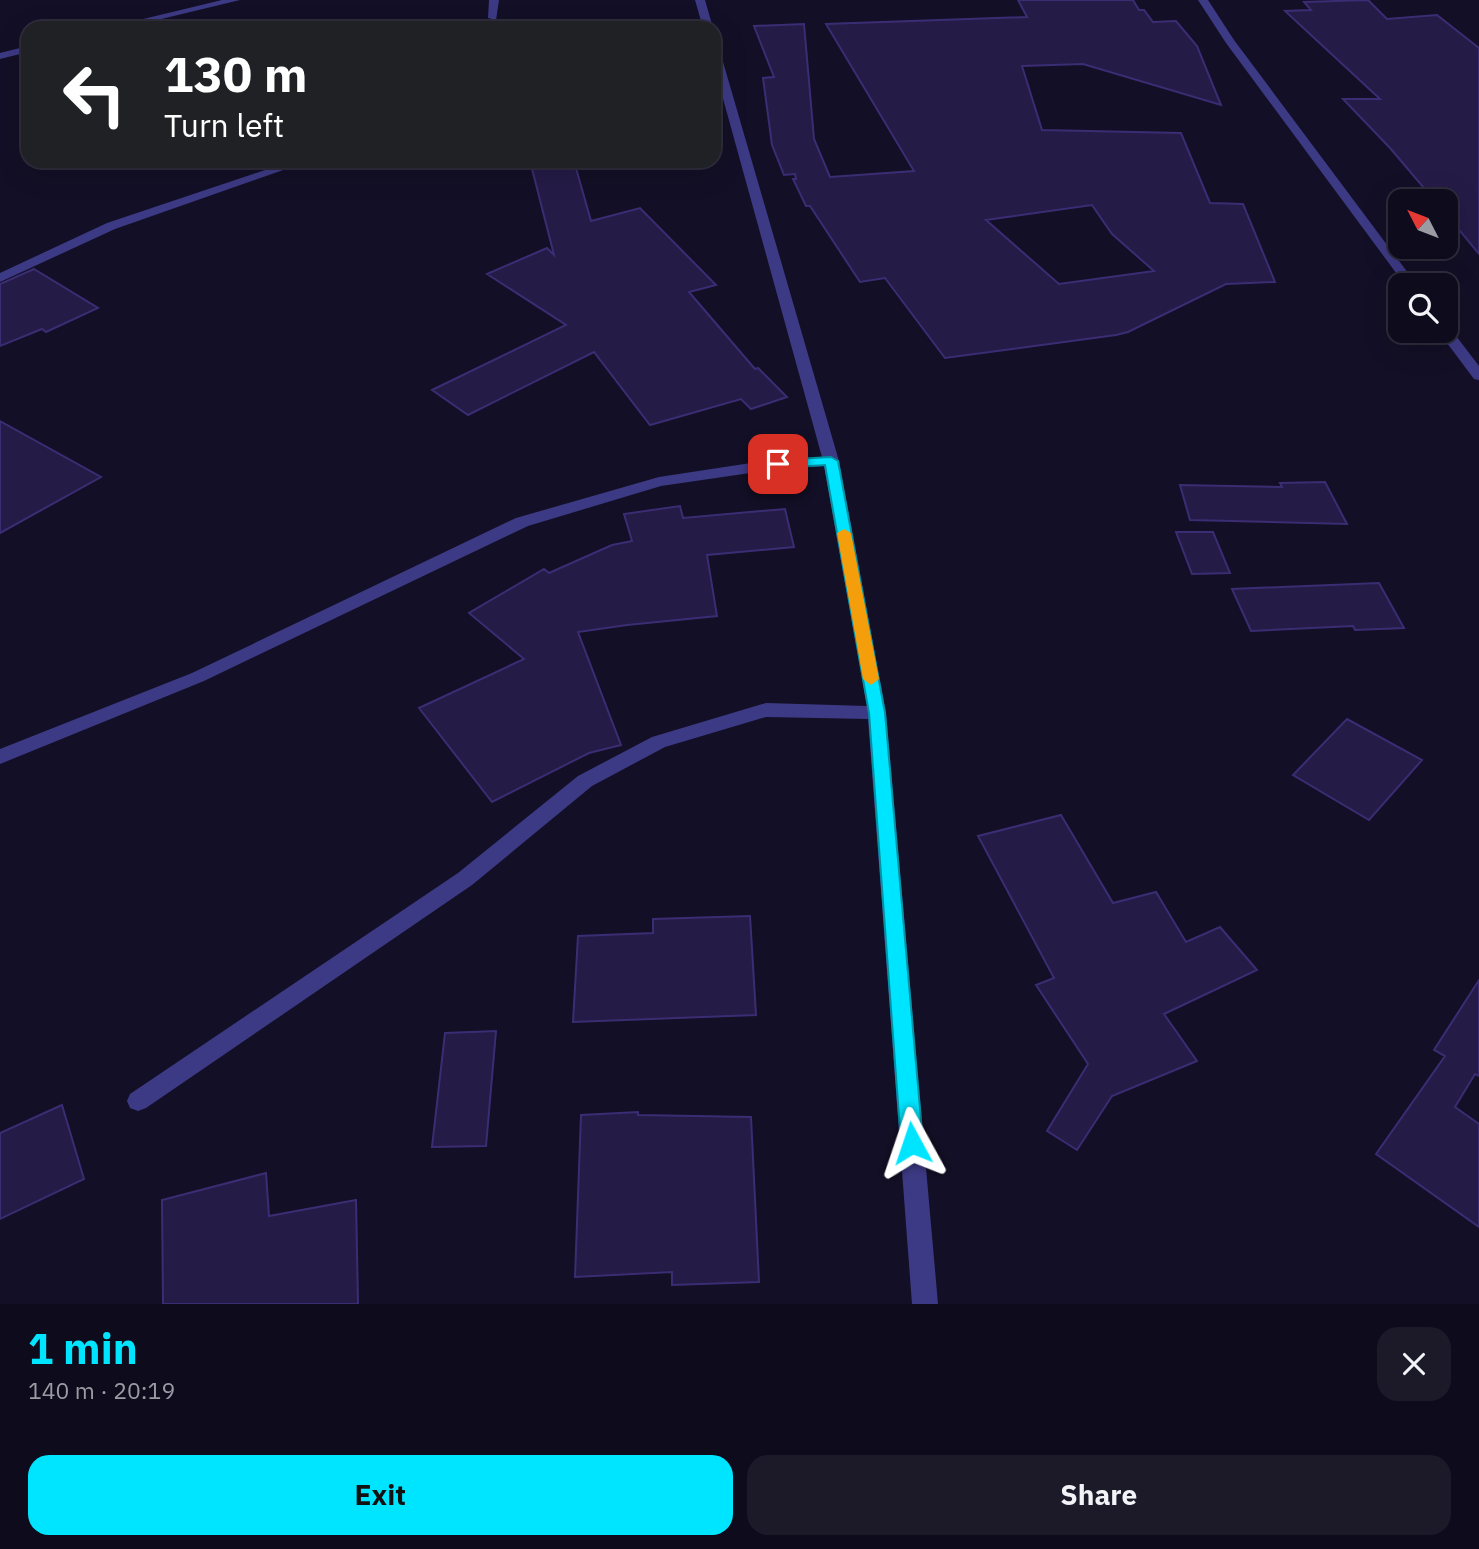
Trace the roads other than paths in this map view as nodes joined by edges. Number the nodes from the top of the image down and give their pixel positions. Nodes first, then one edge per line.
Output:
1 (234, 0) edge
2 (494, 0) edge
3 (700, 0) edge
4 (1203, 0) edge
5 (493, 18) dead end
6 (142, 21) edge
7 (706, 21) edge
8 (21, 51) edge
9 (0, 56) edge
10 (721, 83) edge
11 (282, 168) edge
12 (1402, 273) edge
13 (0, 278) edge
14 (1454, 343) edge
15 (1479, 376) edge
16 (831, 461) junction
17 (877, 713) junction
18 (0, 757) edge
19 (138, 1101) dead end
20 (925, 1304) edge

1 - 6 street
2 - 5 street
3 - 7 street
4 - 12 street
8 - 9 street
10 - 16 street
11 - 13 street
14 - 15 street
16 - 17 street
16 - 18 street
17 - 19 street
17 - 20 street

